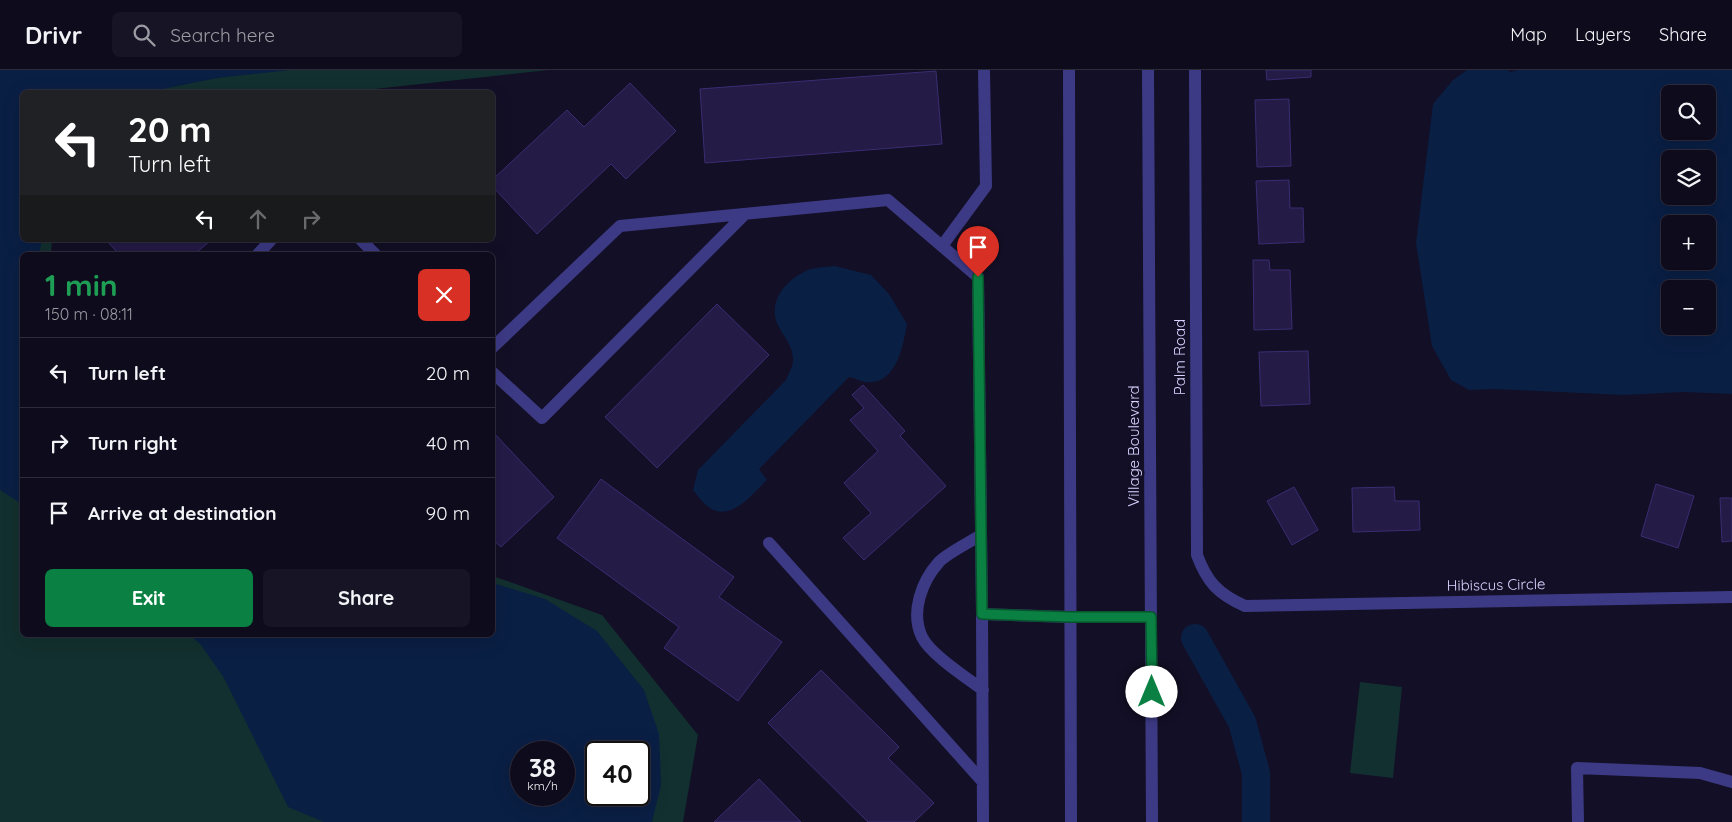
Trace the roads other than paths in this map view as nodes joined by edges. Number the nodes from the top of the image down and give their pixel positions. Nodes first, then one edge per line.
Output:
1 (984, 70) edge
2 (1069, 70) edge
3 (1148, 70) edge
4 (1195, 70) edge
5 (745, 214) junction
6 (269, 242) edge
7 (363, 242) edge
8 (942, 246) junction
9 (260, 252) edge
10 (373, 252) edge
11 (495, 345) edge
12 (495, 375) edge
13 (981, 536) junction
14 (769, 543) dead end
15 (1732, 597) edge
16 (1261, 606) joint
17 (982, 614) junction
18 (1071, 617) junction
19 (1151, 617) junction
20 (982, 690) junction
21 (983, 782) junction
22 (1732, 782) edge
23 (983, 822) edge
24 (1071, 822) edge
25 (1152, 822) edge
26 (1578, 822) edge

1 - 8 street
2 - 18 street
3 - 19 street, Village Boulevard
4 - 16 street, Palm Road
5 - 8 street
5 - 11 street
5 - 12 street
6 - 9 street
7 - 10 street
8 - 13 street
13 - 17 street
13 - 20 street
14 - 21 street
15 - 16 street, Hibiscus Circle
17 - 18 street
17 - 20 street
18 - 19 street
18 - 24 street
19 - 25 street, Village Boulevard
20 - 21 street
21 - 23 street
22 - 26 street

